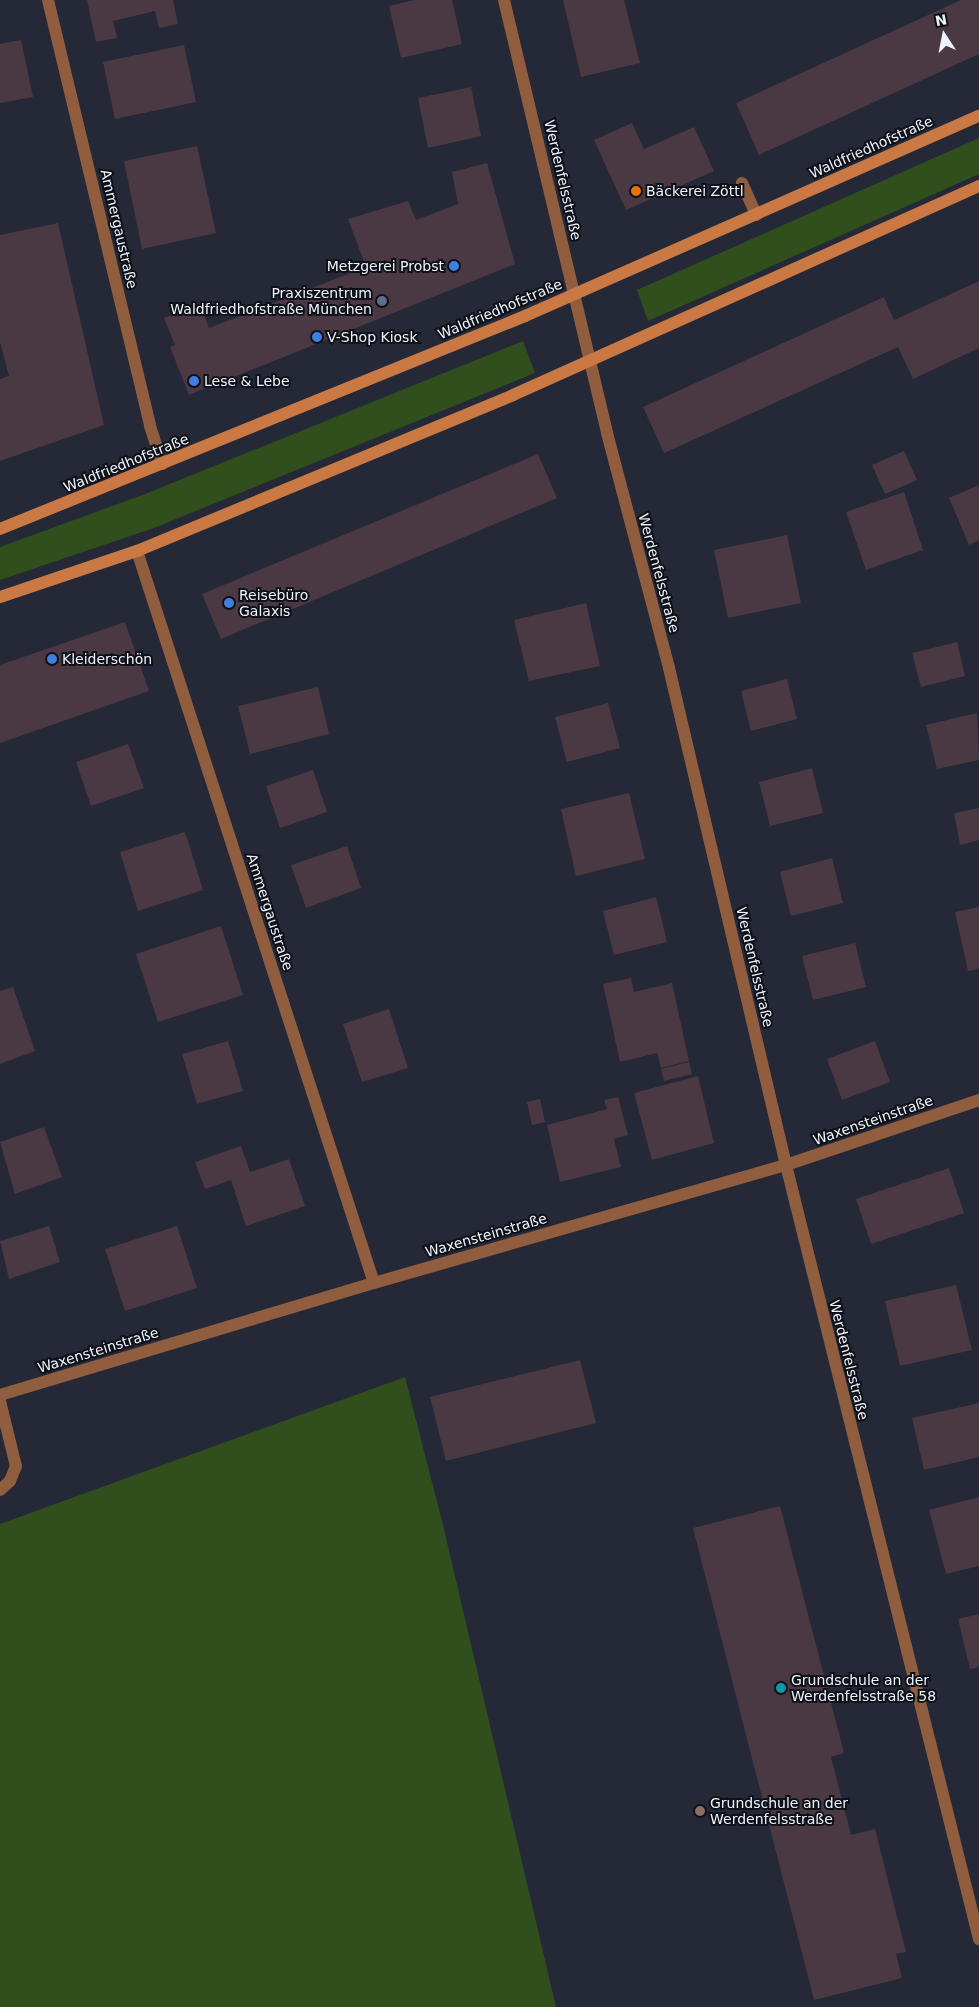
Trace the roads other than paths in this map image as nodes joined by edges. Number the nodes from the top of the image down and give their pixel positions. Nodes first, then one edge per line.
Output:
1 (48, 0) edge
2 (504, 0) edge
3 (979, 116) edge
4 (742, 182) dead end
5 (979, 186) edge
6 (756, 215) junction
7 (574, 294) junction
8 (590, 362) junction
9 (162, 464) junction
10 (0, 529) edge
11 (137, 551) junction
12 (0, 597) edge
13 (979, 1100) edge
14 (786, 1165) junction
15 (374, 1283) junction
16 (0, 1395) edge
17 (0, 1401) edge
18 (0, 1490) edge
19 (979, 1939) edge

1 - 9 street, Ammergaustraße
2 - 7 street, Werdenfelsstraße
3 - 6 main road, Waldfriedhofstraße
4 - 6 street
5 - 8 main road
6 - 7 main road, Waldfriedhofstraße
7 - 8 street, Werdenfelsstraße
7 - 9 main road, Waldfriedhofstraße
8 - 11 main road
8 - 14 street, Werdenfelsstraße
9 - 10 main road, Waldfriedhofstraße
11 - 12 main road
11 - 15 street, Ammergaustraße
13 - 14 street, Waxensteinstraße
14 - 15 street, Waxensteinstraße
14 - 19 street, Werdenfelsstraße
15 - 16 street, Waxensteinstraße
17 - 18 street

